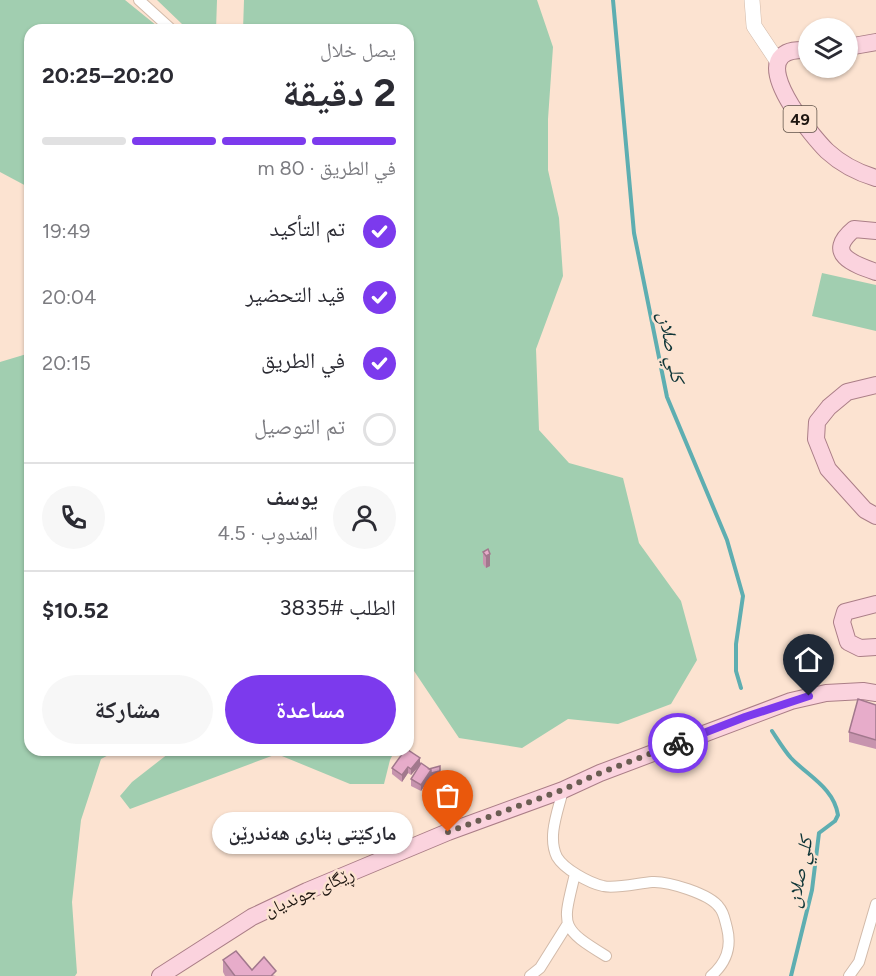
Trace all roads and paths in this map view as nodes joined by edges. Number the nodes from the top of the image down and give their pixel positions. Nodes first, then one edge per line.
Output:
1 (139, 0) edge
2 (752, 0) edge
3 (165, 24) edge
4 (876, 42) edge
5 (858, 45) edge
6 (798, 51) edge
7 (778, 62) junction
8 (876, 178) edge
9 (876, 231) edge
10 (876, 272) edge
11 (876, 385) edge
12 (876, 516) edge
13 (876, 604) edge
14 (876, 647) edge
15 (876, 693) edge
16 (562, 790) junction
17 (575, 874) junction
18 (876, 904) edge
19 (567, 925) junction
20 (606, 956) dead end
21 (160, 976) edge
22 (530, 976) edge
23 (711, 976) edge
24 (849, 976) edge

1 - 3 street
2 - 7 street
4 - 5 main road
6 - 7 main road
7 - 8 main road, 49
9 - 10 main road
11 - 12 main road
13 - 14 main road
15 - 16 main road, ڕێگای جوندیان
16 - 17 street
16 - 21 main road, ڕێگای جوندیان
17 - 19 street
17 - 23 street
18 - 24 street
19 - 20 street
19 - 22 street

